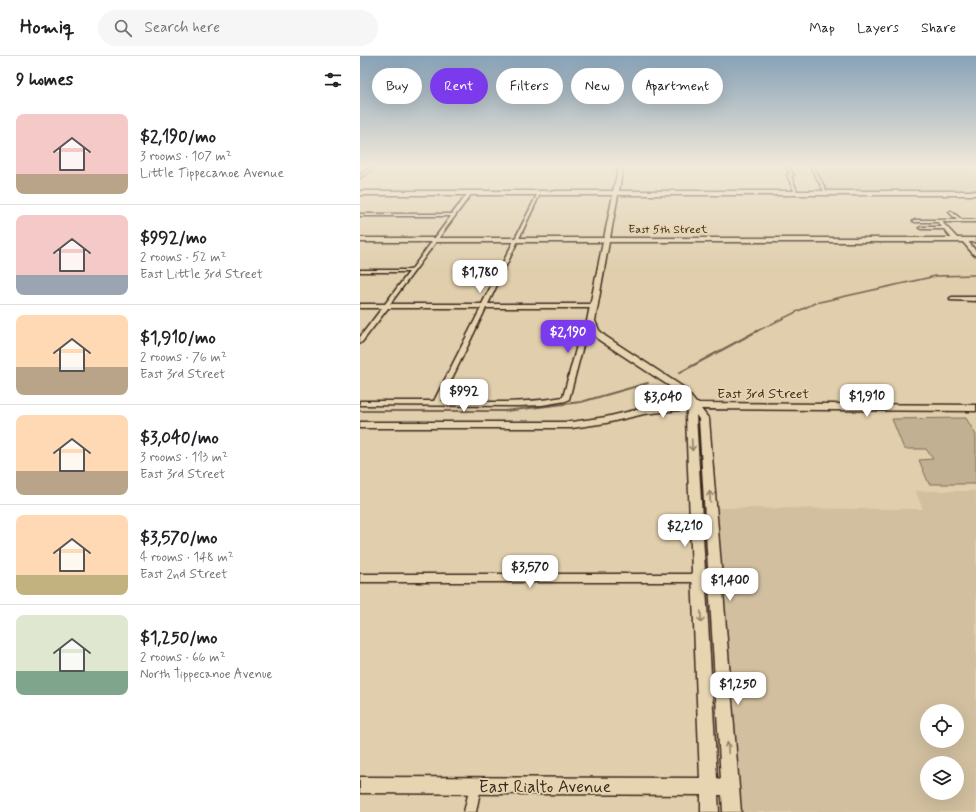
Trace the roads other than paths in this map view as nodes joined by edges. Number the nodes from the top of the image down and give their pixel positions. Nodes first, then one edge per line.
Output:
1 (464, 201) edge
2 (536, 201) edge
3 (614, 201) edge
4 (951, 212) dead end
5 (360, 215) edge
6 (454, 215) junction
7 (915, 221) dead end
8 (939, 221) junction
9 (961, 221) junction
10 (976, 221) edge
11 (921, 228) dead end
12 (946, 228) junction
13 (360, 240) edge
14 (436, 240) junction
15 (516, 240) junction
16 (606, 240) junction
17 (956, 240) junction
18 (964, 240) junction
19 (976, 240) edge
20 (976, 254) edge
21 (360, 270) edge
22 (413, 271) junction
23 (952, 299) dead end
24 (976, 299) edge
25 (360, 306) edge
26 (386, 306) junction
27 (484, 306) junction
28 (593, 306) junction
29 (595, 331) junction
30 (360, 340) edge
31 (360, 403) edge
32 (436, 404) junction
33 (693, 406) junction
34 (976, 408) edge
35 (360, 426) edge
36 (360, 578) edge
37 (699, 578) junction
38 (716, 578) junction
39 (360, 785) edge
40 (475, 786) junction
41 (708, 786) junction
42 (730, 786) junction
43 (470, 812) edge
44 (710, 812) edge
45 (732, 812) edge

1 - 6 street
2 - 15 street
3 - 16 street
4 - 9 street
5 - 6 street
6 - 14 street
7 - 8 street
8 - 9 street
8 - 12 street
9 - 10 street
11 - 12 street
12 - 17 street
13 - 14 street, East 5th Street
14 - 15 street, East 5th Street
14 - 22 street
15 - 16 street, East 5th Street
15 - 27 street
16 - 17 street, East 5th Street
16 - 28 street
17 - 18 street, East 5th Street
18 - 19 street, East 5th Street
18 - 20 street
21 - 22 street
22 - 26 street
23 - 24 street
25 - 26 street
26 - 27 street
26 - 30 street
27 - 28 street
27 - 32 street
28 - 29 street
29 - 32 street
29 - 33 street
31 - 32 street
33 - 34 street, East 3rd Street
33 - 35 street, East 3rd Street
33 -> 37 street
38 -> 33 street
36 - 37 street
37 - 38 street
37 -> 41 street
42 -> 38 street
39 - 40 street, East Rialto Avenue
40 - 41 street, East Rialto Avenue
40 - 43 street
41 - 42 street, East Rialto Avenue
41 - 44 street
42 - 45 street

